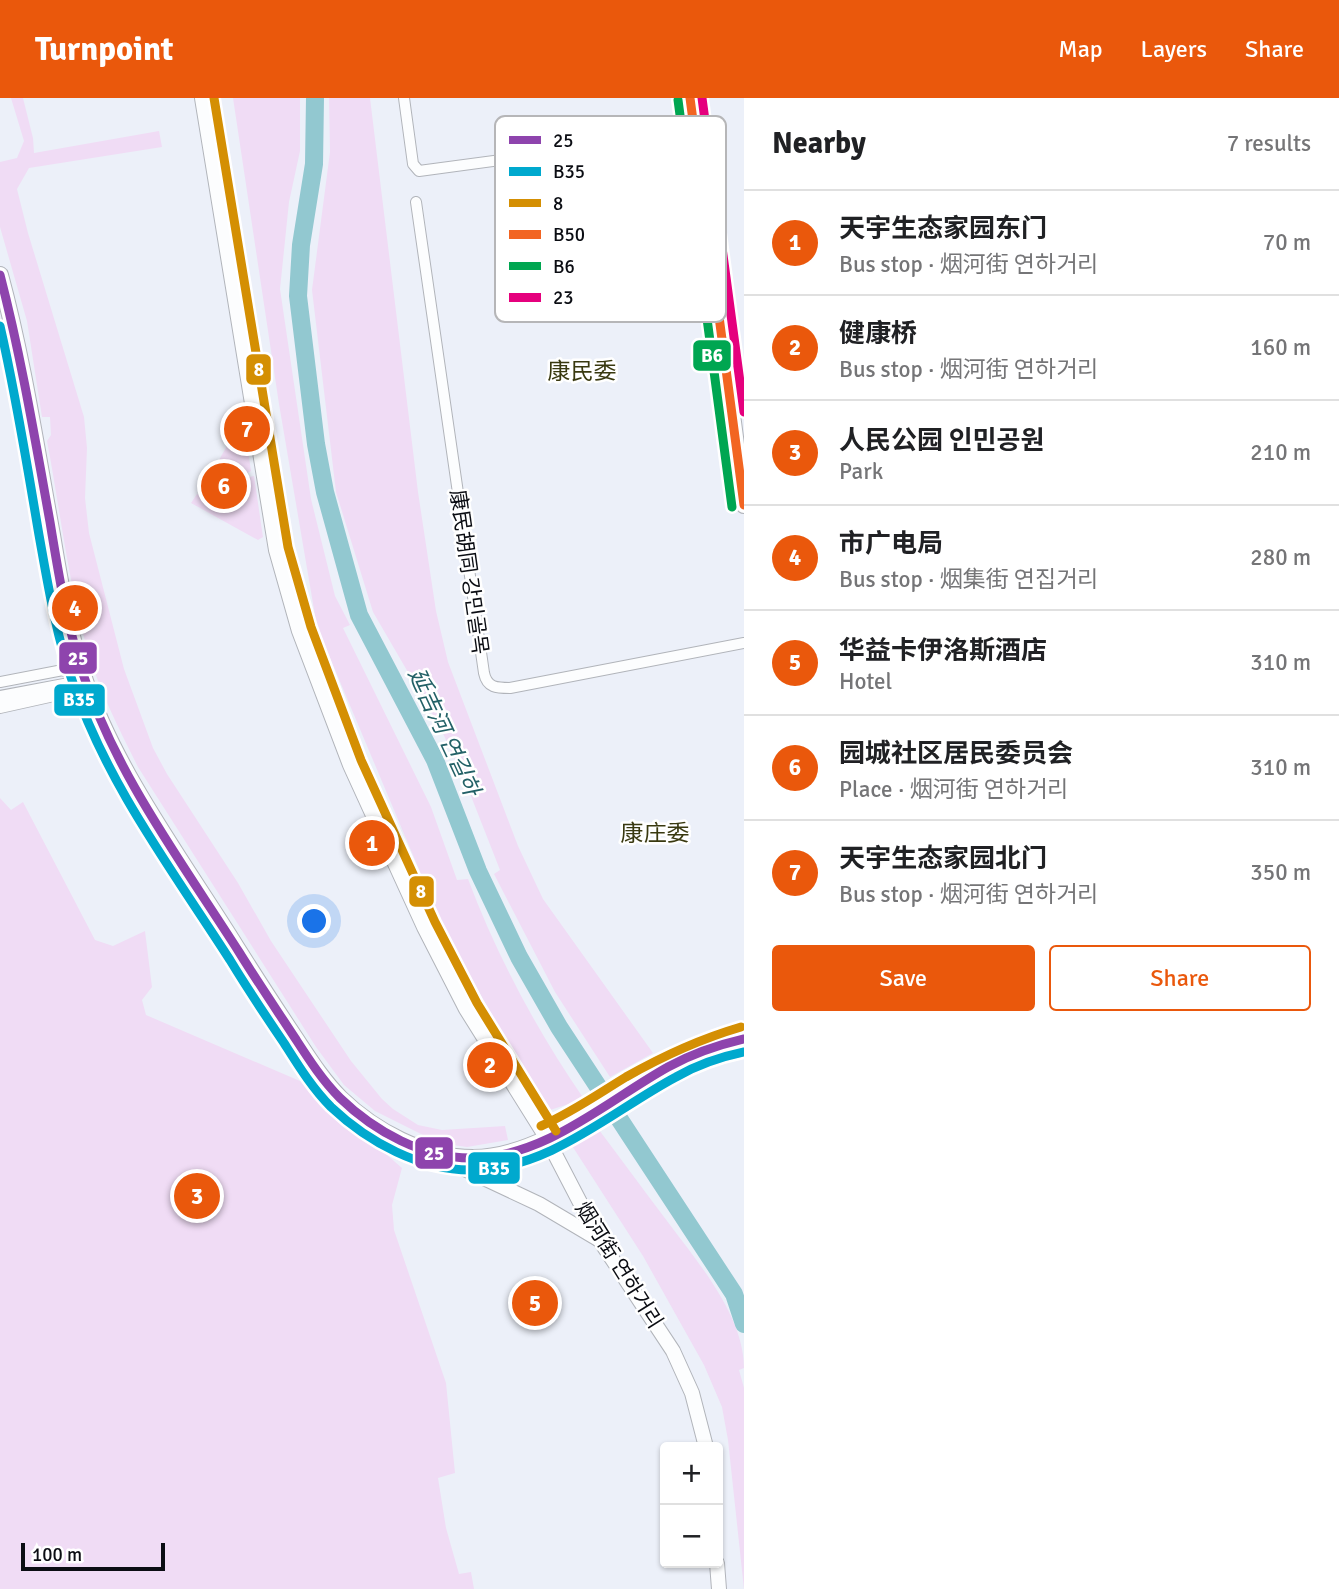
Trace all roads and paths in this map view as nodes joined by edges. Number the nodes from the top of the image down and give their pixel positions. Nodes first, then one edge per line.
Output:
1 (202, 98) edge
2 (404, 98) edge
3 (690, 98) edge
4 (700, 98) edge
5 (692, 116) edge
6 (702, 116) edge
7 (495, 161) edge
8 (416, 202) dead end
9 (0, 275) edge
10 (726, 291) edge
11 (720, 322) edge
12 (744, 425) edge
13 (744, 505) edge
14 (744, 643) edge
15 (0, 682) edge
16 (85, 682) junction
17 (0, 698) edge
18 (0, 708) edge
19 (744, 1039) edge
20 (546, 1137) junction
21 (426, 1151) junction
22 (599, 1239) junction
23 (705, 1442) edge
24 (717, 1568) edge
25 (719, 1589) edge

1 - 20 street, 烟河街 연하거리
2 - 7 street
3 - 5 main road
4 - 6 main road
8 - 14 street, 康民胡同 강민골목
9 - 16 main road
10 - 12 main road
11 - 13 main road
15 - 16 street
16 - 17 street
16 - 18 street
16 - 21 main road
19 - 20 main road
20 - 21 main road
20 - 22 street, 烟河街 연하거리
21 - 22 street
22 - 23 street, 烟河街 연하거리
24 - 25 street

